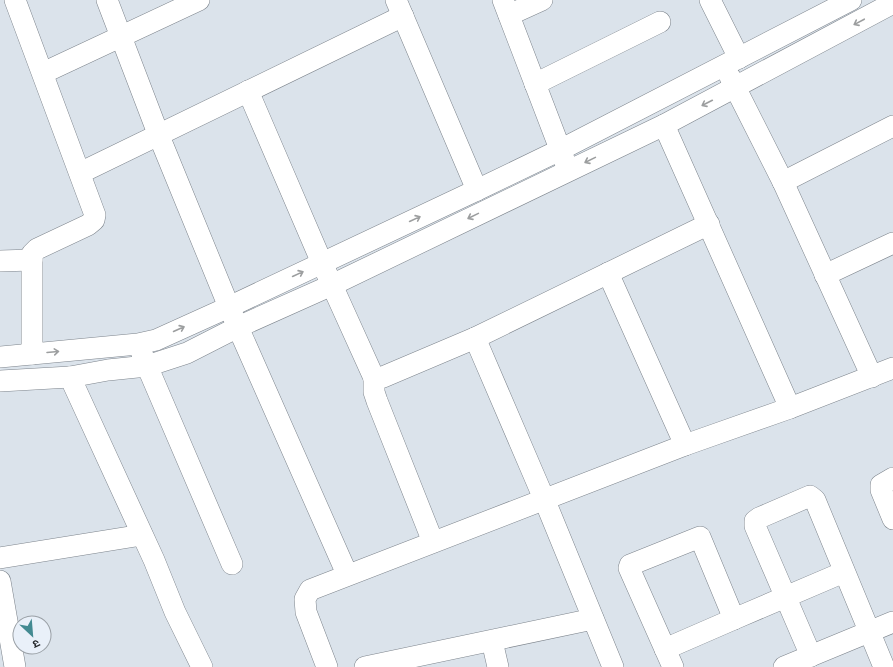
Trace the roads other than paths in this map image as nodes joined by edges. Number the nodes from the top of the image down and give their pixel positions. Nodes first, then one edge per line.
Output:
1 (15, 0) edge
2 (107, 0) edge
3 (199, 0) edge
4 (542, 0) edge
5 (710, 0) edge
6 (851, 0) edge
7 (893, 3) edge
8 (399, 8) edge
9 (506, 8) edge
10 (660, 22) dead end
11 (122, 36) junction
12 (732, 62) junction
13 (43, 73) junction
14 (535, 84) junction
15 (736, 88) junction
16 (248, 91) junction
17 (664, 125) junction
18 (893, 126) edge
19 (159, 136) junction
20 (560, 150) junction
21 (568, 171) junction
22 (80, 172) junction
23 (783, 182) junction
24 (477, 190) junction
25 (709, 224) junction
26 (893, 243) edge
27 (32, 260) junction
28 (0, 261) edge
29 (322, 263) junction
30 (608, 273) junction
31 (825, 275) junction
32 (332, 285) junction
33 (229, 307) junction
34 (238, 327) junction
35 (475, 338) junction
36 (138, 344) junction
37 (32, 354) junction
38 (0, 357) edge
39 (147, 366) junction
40 (893, 368) edge
41 (70, 377) junction
42 (872, 377) junction
43 (374, 378) junction
44 (0, 381) edge
45 (790, 408) junction
46 (685, 445) junction
47 (893, 478) edge
48 (545, 500) junction
49 (893, 519) edge
50 (142, 535) junction
51 (433, 542) junction
52 (0, 558) edge
53 (232, 564) dead end
54 (844, 572) junction
55 (347, 574) junction
56 (0, 581) edge
57 (786, 597) junction
58 (593, 619) junction
59 (734, 619) junction
60 (893, 622) edge
61 (3, 623) edge
62 (869, 631) junction
63 (492, 641) junction
64 (811, 656) junction
65 (669, 658) edge
66 (433, 661) edge
67 (15, 667) edge
68 (202, 667) edge
69 (327, 667) edge
70 (365, 667) edge
71 (498, 667) edge
72 (613, 667) edge
73 (784, 667) edge
74 (884, 667) edge

1 - 13 street
2 - 11 street
3 - 11 street
4 - 9 street
5 - 12 street
6 - 12 street
7 -> 15 street
8 - 16 street
8 - 24 street
9 - 14 street
10 - 14 street
11 - 13 street
11 - 19 street
12 - 15 street
12 - 20 street
13 - 22 street
14 - 20 street
15 -> 17 street
15 - 23 street
16 - 19 street
16 - 29 street
17 -> 21 street
17 - 25 street
18 - 23 street
19 - 22 street
19 - 33 street
20 - 21 street
20 - 24 street
21 -> 32 street
22 - 27 street
23 - 31 street
29 -> 24 street
25 - 30 street
25 - 45 street
26 - 31 street
27 - 28 street
27 - 37 street
29 - 32 street
33 -> 29 street
30 - 35 street
30 - 46 street
31 - 42 street
32 - 34 street
32 - 43 street
33 - 34 street
36 -> 33 street
34 - 39 street
34 - 55 street
35 - 43 street
35 - 48 street
37 -> 36 street
36 - 39 street
37 - 38 street
39 - 41 street
39 - 53 street
40 - 42 street
41 - 44 street
41 - 50 street
42 - 45 street
43 - 51 street
45 - 46 street
46 - 48 street
47 - 49 street
48 - 51 street
48 - 58 street
50 - 52 street
50 - 68 street
51 - 55 street
54 - 57 street
54 - 57 street
54 - 62 street
55 - 69 street
56 - 61 street
57 - 59 street
57 - 64 street
58 - 63 street
58 - 72 street
59 - 65 street
59 - 65 street
60 - 62 street
61 - 67 street
62 - 64 street
62 - 74 street
63 - 66 street
63 - 71 street
64 - 73 street
66 - 70 street

